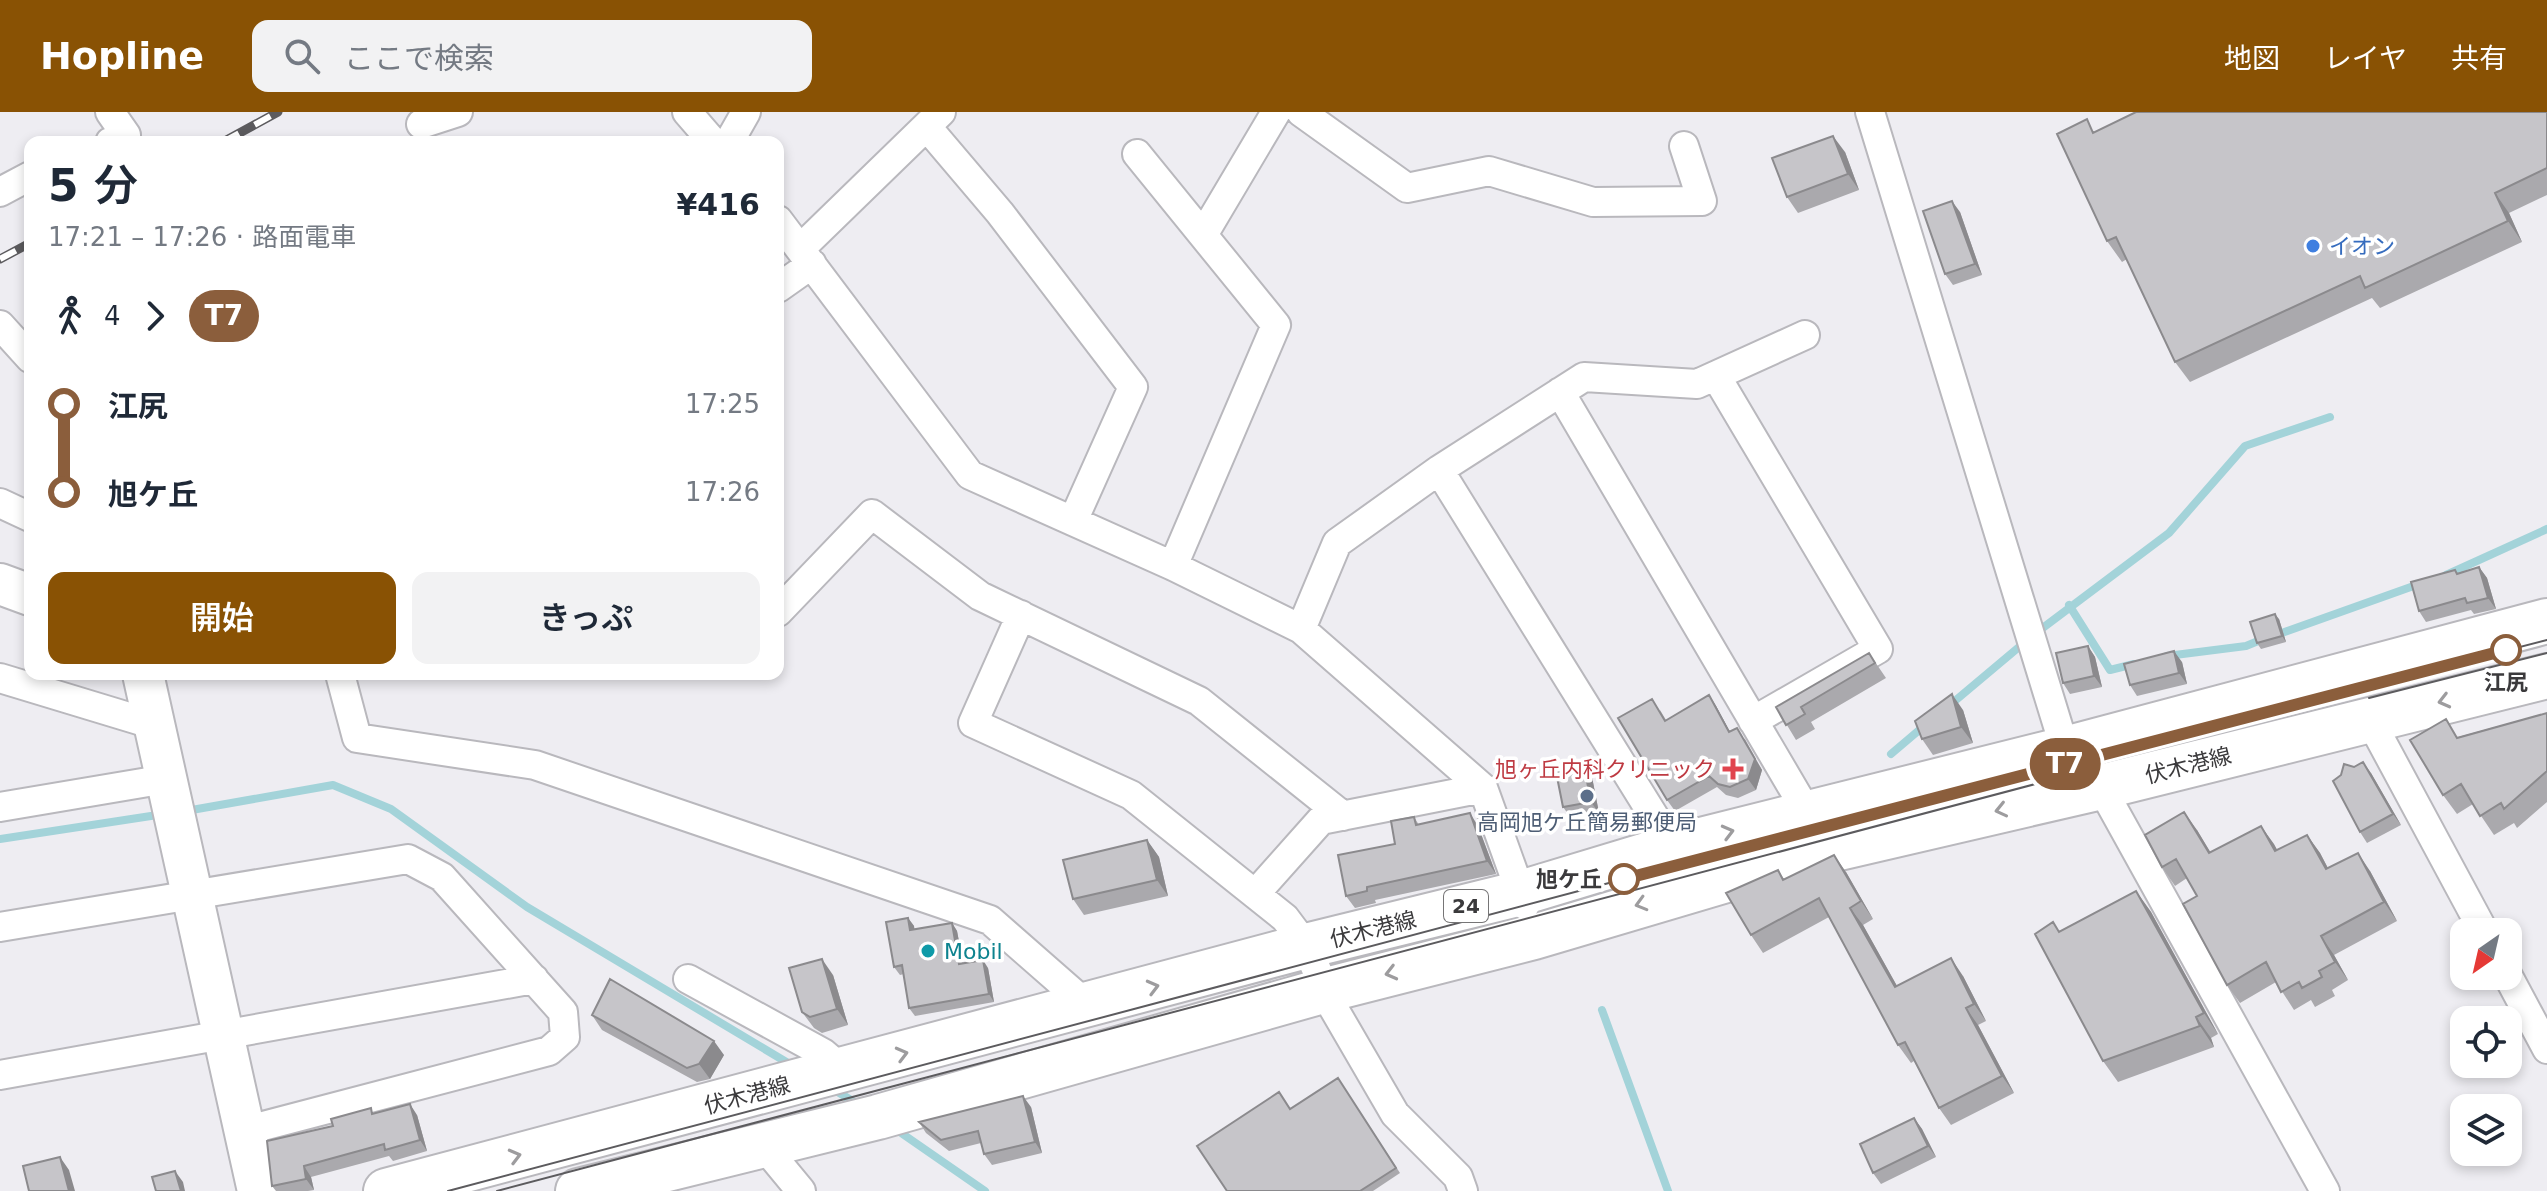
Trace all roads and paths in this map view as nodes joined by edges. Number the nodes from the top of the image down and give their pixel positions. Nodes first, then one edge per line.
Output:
1 (110, 112) edge
2 (458, 112) edge
3 (687, 112) edge
4 (746, 112) edge
5 (1276, 112) edge
6 (1301, 112) edge
7 (1870, 112) edge
8 (934, 119) edge
9 (421, 124) dead end
10 (124, 136) edge
11 (708, 136) edge
12 (732, 136) edge
13 (1684, 146) dead end
14 (1137, 154) dead end
15 (24, 179) edge
16 (0, 192) edge
17 (784, 228) edge
18 (1203, 235) junction
19 (806, 257) junction
20 (784, 281) edge
21 (0, 325) edge
22 (1805, 335) dead end
23 (24, 351) edge
24 (1716, 376) junction
25 (1560, 392) junction
26 (1439, 470) junction
27 (0, 503) edge
28 (24, 514) edge
29 (1073, 521) junction
30 (1173, 566) junction
31 (0, 584) edge
32 (24, 593) edge
33 (784, 606) edge
34 (1021, 615) junction
35 (2547, 621) edge
36 (1301, 629) junction
37 (2547, 676) edge
38 (0, 678) edge
39 (144, 680) edge
40 (342, 680) edge
41 (2370, 720) junction
42 (1753, 721) junction
43 (155, 725) junction
44 (2065, 749) junction
45 (166, 779) junction
46 (2101, 787) junction
47 (1483, 788) junction
48 (0, 807) edge
49 (1807, 812) junction
50 (1343, 816) junction
51 (1673, 847) junction
52 (1256, 893) junction
53 (1521, 893) junction
54 (191, 895) junction
55 (2476, 918) edge
56 (0, 927) edge
57 (1534, 937) junction
58 (1306, 946) junction
59 (534, 979) junction
60 (688, 979) dead end
61 (1326, 990) junction
62 (2515, 990) edge
63 (1087, 1005) junction
64 (223, 1036) junction
65 (2547, 1049) edge
66 (843, 1070) junction
67 (0, 1075) edge
68 (244, 1131) junction
69 (763, 1145) junction
70 (456, 1182) edge
71 (258, 1191) edge
72 (386, 1191) edge
73 (578, 1191) edge
74 (801, 1191) edge
75 (1463, 1191) edge
76 (2325, 1191) edge

1 - 10 street
2 - 9 street
3 - 11 street
4 - 12 street
5 - 18 street
6 - 13 street
7 - 44 street
8 - 19 street
8 - 29 street
14 - 18 street
15 - 16 street
17 - 19 street
18 - 30 street
19 - 20 street
19 - 29 street
21 - 23 street
22 - 24 street
24 - 25 street
24 - 42 street
25 - 26 street
25 - 42 street
26 - 36 street
26 - 51 street
27 - 28 street
29 - 30 street
30 - 36 street
31 - 32 street
33 - 34 street
34 - 50 street
34 - 52 street
35 - 44 main road, 伏木港線 / 24
36 - 47 street
37 -> 41 main road, 伏木港線 / 24
38 - 43 street
39 - 43 street
40 - 63 street
41 - 46 main road, 伏木港線 / 24
41 - 55 street
42 - 49 street
43 - 45 street
44 - 46 street
44 - 49 main road, 伏木港線 / 24
45 - 48 street
45 - 54 street
46 -> 57 main road, 伏木港線 / 24
46 - 76 street
47 - 50 street
47 - 53 street
51 -> 49 main road, 伏木港線 / 24
50 - 52 street
51 - 53 main road, 伏木港線 / 24
52 - 58 street
53 - 57 street
53 - 58 main road, 伏木港線 / 24
54 - 56 street
54 - 59 street
54 - 64 street
57 -> 61 main road, 伏木港線 / 24
58 - 61 street
63 -> 58 main road, 伏木港線 / 24
59 - 64 street
59 - 68 street
60 - 66 street
61 - 69 main road, 伏木港線 / 24
61 - 75 street
62 - 65 street
66 -> 63 main road, 伏木港線 / 24
64 - 67 street
64 - 68 street
70 -> 66 main road, 伏木港線 / 24
68 - 71 street
69 - 73 main road, 伏木港線 / 24
69 - 74 street
70 - 72 main road, 伏木港線 / 24

